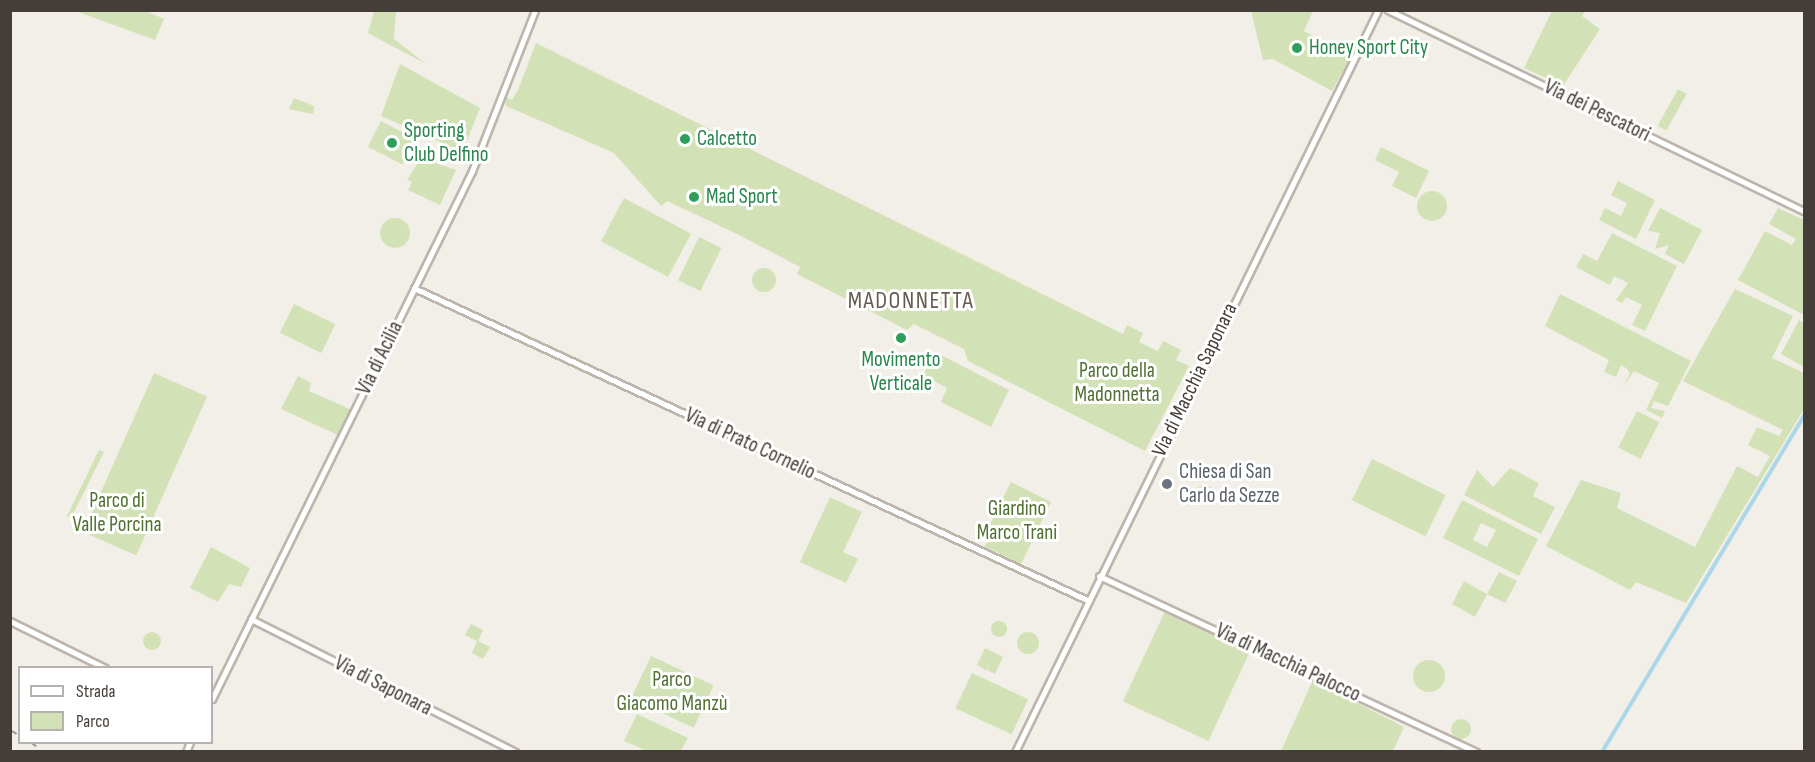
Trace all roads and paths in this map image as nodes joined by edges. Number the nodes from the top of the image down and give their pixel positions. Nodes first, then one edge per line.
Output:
1 (535, 10) edge
2 (1378, 10) edge
3 (1388, 10) edge
4 (1804, 211) edge
5 (414, 288) junction
6 (1099, 576) junction
7 (1087, 600) junction
8 (251, 619) junction
9 (10, 621) edge
10 (101, 666) edge
11 (214, 689) edge
12 (1015, 751) edge
13 (515, 752) edge
14 (1476, 752) edge

1 - 5 street, Via di Acilia
2 - 6 street, Via di Macchia Saponara
3 - 4 street, Via dei Pescatori
5 - 7 street, Via di Prato Cornelio
5 - 8 street, Via di Acilia
6 - 7 street, Via di Macchia Saponara
6 - 14 street, Via di Macchia Palocco
7 - 12 street, Via di Macchia Saponara
8 - 11 street, Via di Acilia
8 - 13 street, Via di Saponara
9 - 10 street

